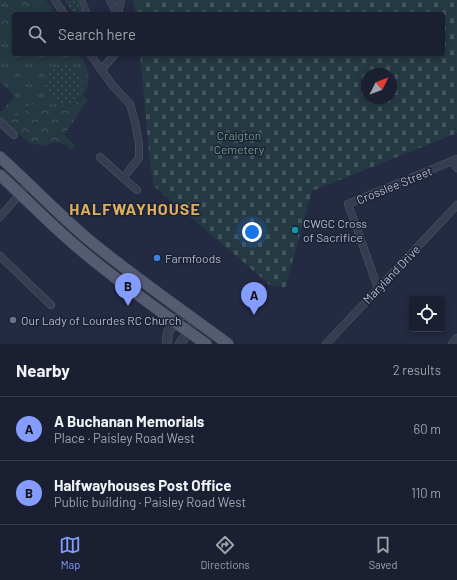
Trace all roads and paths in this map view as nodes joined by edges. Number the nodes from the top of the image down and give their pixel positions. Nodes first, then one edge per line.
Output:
1 (55, 0) edge
2 (82, 0) edge
3 (110, 0) edge
4 (121, 0) edge
5 (63, 12) edge
6 (87, 12) edge
7 (116, 12) edge
8 (118, 12) edge
9 (91, 56) edge
10 (112, 56) edge
11 (101, 70) junction
12 (0, 122) edge
13 (14, 135) dead end
14 (0, 157) edge
15 (100, 157) dead end
16 (454, 160) edge
17 (457, 168) edge
18 (0, 176) edge
19 (123, 178) junction
20 (28, 182) junction
21 (138, 190) dead end
22 (20, 194) junction
23 (457, 205) edge
24 (0, 217) edge
25 (0, 256) edge
26 (378, 288) junction
27 (51, 305) dead end
28 (184, 311) junction
29 (196, 320) junction
30 (175, 322) junction
31 (188, 331) junction
32 (457, 338) edge
33 (167, 344) edge
34 (180, 344) edge
35 (206, 344) edge
36 (228, 344) edge
37 (326, 344) edge
38 (452, 344) edge

1 - 5 street
2 - 6 street
3 - 7 street
4 - 8 street
9 - 11 street
10 - 11 street
11 - 19 street
12 - 13 street
14 - 20 main road
15 - 19 street
16 - 17 street
16 - 26 street, Crosslee Street
18 - 22 main road
19 - 21 street
20 - 22 street
20 - 28 main road
22 - 24 street
22 - 30 main road
23 - 26 street, Maryland Drive
25 - 27 street
26 - 37 street, Maryland Drive
28 - 29 main road
28 - 30 street
29 - 31 street
29 - 36 main road
30 - 31 main road
30 - 33 street
31 - 34 street
31 - 35 main road
32 - 38 street

